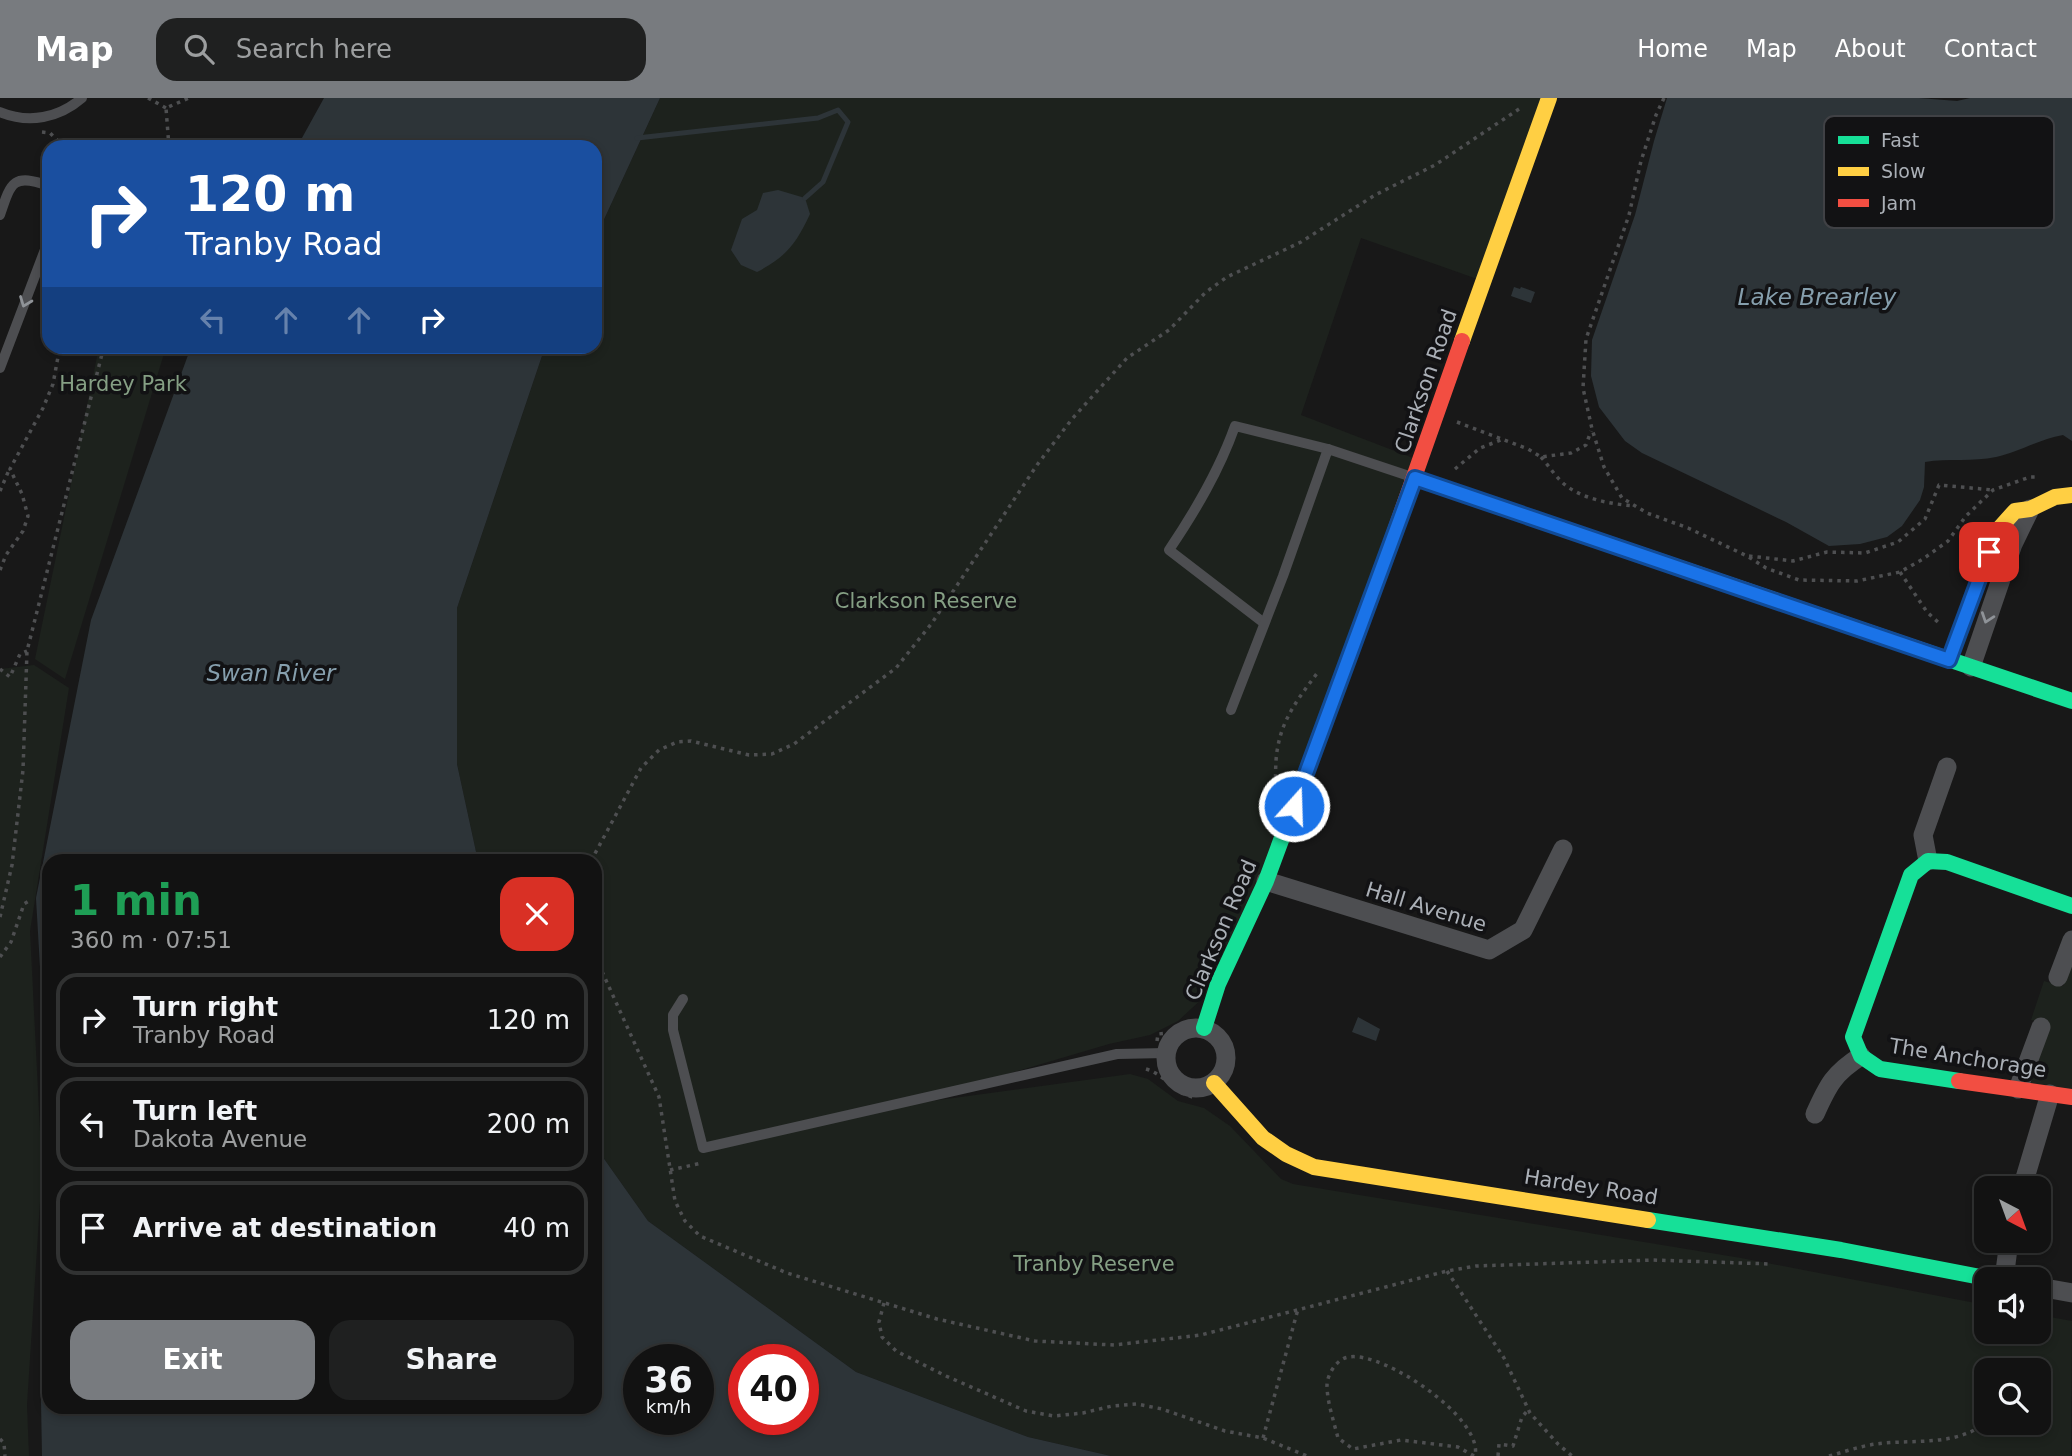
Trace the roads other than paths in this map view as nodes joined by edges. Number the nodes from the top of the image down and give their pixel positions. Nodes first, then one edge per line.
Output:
1 (82, 98) edge
2 (1549, 98) edge
3 (0, 112) edge
4 (42, 183) edge
5 (0, 215) edge
6 (42, 257) edge
7 (0, 368) edge
8 (1328, 449) junction
9 (1415, 478) junction
10 (2072, 495) edge
11 (2030, 509) junction
12 (1264, 623) junction
13 (1949, 660) junction
14 (1971, 667) junction
15 (2072, 701) edge
16 (1231, 710) dead end
17 (1947, 767) dead end
18 (1563, 849) dead end
19 (1928, 861) junction
20 (1266, 881) junction
21 (2072, 906) edge
22 (2072, 940) edge
23 (2058, 977) dead end
24 (683, 999) dead end
25 (2041, 1027) dead end
26 (1204, 1028) junction
27 (1166, 1053) junction
28 (1861, 1055) junction
29 (1214, 1083) junction
30 (2018, 1089) junction
31 (2050, 1094) junction
32 (2072, 1097) edge
33 (1815, 1114) dead end
34 (2026, 1176) edge
35 (1974, 1276) edge
36 (2051, 1289) edge
37 (2072, 1293) edge

1 - 3 lane
2 - 9 street, Clarkson Road
4 - 5 lane
6 -> 7 lane
8 - 9 lane
8 - 12 lane
8 - 12 lane
9 - 13 street
9 - 20 street, Clarkson Road
10 - 11 street
11 - 13 street
11 -> 14 street
12 - 16 lane
13 - 14 street
14 - 15 street
17 - 19 street
18 - 20 street, Hall Avenue
19 - 21 street
19 - 28 street, The Anchorage
20 - 26 street, Clarkson Road
22 - 23 street
24 - 27 lane
25 - 30 street
26 - 27 street
26 - 29 street
27 - 29 street
28 - 30 street, The Anchorage
28 - 33 street, The Anchorage
29 - 35 street, Hardey Road
30 - 31 street, The Anchorage
31 - 32 street, The Anchorage
31 - 34 street
36 - 37 street

